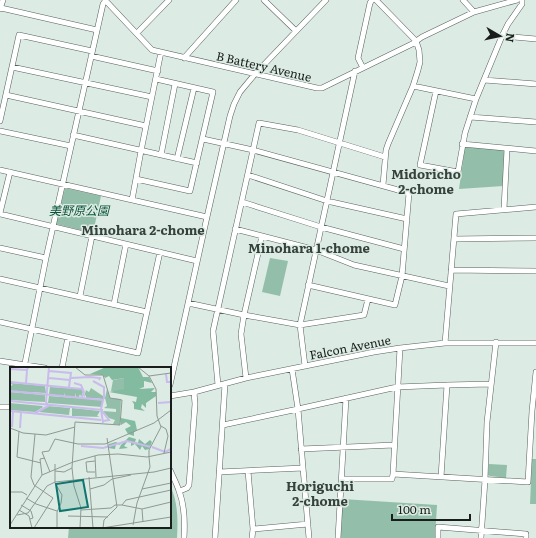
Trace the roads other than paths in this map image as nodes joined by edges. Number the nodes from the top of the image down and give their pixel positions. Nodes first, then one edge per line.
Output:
1 (4, 0) edge
2 (105, 0) edge
3 (169, 0) edge
4 (236, 0) edge
5 (264, 0) edge
6 (326, 0) edge
7 (372, 0) edge
8 (376, 0) edge
9 (463, 0) edge
10 (517, 0) edge
11 (522, 0) edge
12 (0, 9) edge
13 (474, 12) junction
14 (97, 30) junction
15 (296, 31) junction
16 (136, 33) junction
17 (502, 36) junction
18 (536, 39) edge
19 (416, 41) junction
20 (161, 52) junction
21 (92, 54) junction
22 (184, 58) junction
23 (12, 67) junction
24 (363, 68) junction
25 (158, 71) junction
26 (355, 71) junction
27 (255, 74) junction
28 (156, 79) junction
29 (484, 80) junction
30 (85, 84) junction
31 (175, 84) junction
32 (536, 84) edge
33 (413, 86) junction
34 (194, 88) junction
35 (436, 91) junction
36 (6, 95) junction
37 (152, 97) junction
38 (476, 99) junction
39 (79, 112) junction
40 (470, 117) junction
41 (0, 121) edge
42 (536, 122) edge
43 (146, 126) junction
44 (0, 131) edge
45 (73, 135) junction
46 (203, 139) junction
47 (340, 143) junction
48 (224, 144) junction
49 (462, 144) junction
50 (71, 146) junction
51 (507, 149) junction
52 (253, 150) junction
53 (141, 151) junction
54 (536, 152) edge
55 (161, 155) junction
56 (385, 157) junction
57 (177, 159) junction
58 (197, 163) junction
59 (0, 170) edge
60 (10, 172) junction
61 (333, 172) junction
62 (248, 175) junction
63 (136, 179) junction
64 (62, 184) junction
65 (383, 185) junction
66 (132, 200) junction
67 (327, 201) junction
68 (242, 202) junction
69 (536, 207) edge
70 (504, 209) junction
71 (0, 214) edge
72 (207, 217) junction
73 (407, 218) junction
74 (53, 227) junction
75 (321, 227) junction
76 (235, 229) junction
77 (92, 236) junction
78 (262, 236) junction
79 (536, 238) edge
80 (454, 239) junction
81 (126, 244) junction
82 (0, 248) edge
83 (404, 249) junction
84 (316, 250) junction
85 (160, 252) junction
86 (46, 258) junction
87 (197, 261) junction
88 (451, 270) junction
89 (536, 271) edge
90 (402, 276) junction
91 (0, 279) edge
92 (308, 284) junction
93 (449, 286) junction
94 (39, 287) junction
95 (80, 296) junction
96 (368, 299) junction
97 (188, 303) junction
98 (114, 304) junction
99 (217, 309) junction
100 (147, 312) junction
101 (244, 315) junction
102 (0, 322) edge
103 (300, 326) junction
104 (31, 330) junction
105 (68, 337) junction
106 (496, 342) junction
107 (445, 343) junction
108 (536, 343) edge
109 (400, 348) junction
110 (0, 361) edge
111 (24, 366) edge
112 (305, 366) junction
113 (34, 367) edge
114 (62, 367) edge
115 (292, 369) junction
116 (536, 372) edge
117 (246, 378) junction
118 (171, 380) edge
119 (225, 384) junction
120 (492, 384) junction
121 (218, 385) junction
122 (447, 385) junction
123 (397, 387) junction
124 (194, 392) junction
125 (171, 396) edge
126 (346, 398) junction
127 (298, 409) junction
128 (223, 425) junction
129 (394, 445) junction
130 (344, 447) junction
131 (301, 449) junction
132 (303, 468) junction
133 (248, 471) junction
134 (171, 472) edge
135 (219, 472) junction
136 (393, 474) junction
137 (441, 477) junction
138 (342, 479) junction
139 (485, 480) junction
140 (180, 491) junction
141 (308, 524) junction
142 (253, 529) junction
143 (482, 530) junction
144 (184, 538) edge
145 (214, 538) edge
146 (252, 538) edge
147 (309, 538) edge
148 (338, 538) edge
149 (438, 538) edge
150 (481, 538) edge
151 (526, 538) edge

1 - 12 street
2 - 14 street
2 - 16 street, B Battery Avenue
3 - 16 street
4 - 22 street
5 - 15 street
6 - 15 street
7 - 24 street
8 - 19 street
9 - 13 street
10 - 13 street, B Battery Avenue
11 - 17 street
12 - 14 street
13 - 19 street, B Battery Avenue
14 - 21 street
15 - 27 street
16 - 20 street, B Battery Avenue
17 - 18 street
17 - 29 street
19 - 24 street, B Battery Avenue
19 - 33 street
20 - 22 street, B Battery Avenue
20 - 25 street
21 - 23 street
21 - 25 street
21 - 30 street
22 - 27 street, B Battery Avenue
23 - 30 street
23 - 36 street
24 - 26 street, B Battery Avenue
25 - 28 street
26 - 27 street, B Battery Avenue
26 - 47 street
27 - 48 street
28 - 31 street
28 - 37 street
29 - 32 street
29 - 38 street
30 - 37 street
30 - 39 street
31 - 34 street
31 - 55 street
33 - 35 street
33 - 56 street
34 - 46 street
34 - 57 street
35 - 38 street
35 - 49 street
36 - 39 street
36 - 41 street
37 - 43 street
38 - 40 street
39 - 43 street
39 - 45 street
40 - 42 street
40 - 49 street
43 - 53 street
44 - 50 street
45 - 50 street
45 - 53 street
46 - 48 street
46 - 58 street
47 - 52 street
47 - 56 street
47 - 61 street
48 - 52 street
48 - 72 street
49 - 51 street
50 - 64 street
51 - 54 street
51 - 70 street
52 - 61 street
52 - 62 street
53 - 55 street
53 - 63 street
55 - 57 street
56 - 65 street
57 - 58 street
58 - 63 street
59 - 60 street
60 - 64 street
60 - 71 street
61 - 65 street
61 - 67 street
62 - 67 street
62 - 68 street
63 - 66 street
64 - 66 street
64 - 74 street
65 - 73 street
66 - 72 street
67 - 73 street
67 - 75 street
68 - 75 street
68 - 76 street
69 - 70 street
70 - 80 street
71 - 74 street
72 - 87 street
73 - 83 street
74 - 77 street
74 - 86 street
75 - 83 street
75 - 84 street
76 - 78 street
76 - 99 street
77 - 81 street
77 - 95 street
78 - 84 street
78 - 101 street
79 - 80 street
80 - 88 street
81 - 85 street
81 - 98 street
82 - 86 street
83 - 90 street
84 - 90 street
84 - 92 street
85 - 87 street
85 - 100 street
86 - 94 street
87 - 97 street
88 - 89 street
88 - 93 street
90 - 93 street
90 - 96 street
91 - 94 street
92 - 96 street
92 - 103 street
93 - 107 street
94 - 95 street
94 - 104 street
95 - 98 street
96 - 103 street
97 - 99 street
97 - 118 street
98 - 100 street
99 - 101 street
99 - 121 street
100 - 105 street
101 - 103 street
101 - 117 street
102 - 104 street
103 - 112 street
104 - 105 street
104 - 111 street
105 - 114 street
106 - 107 street, Falcon Avenue
106 - 108 street, Falcon Avenue
106 - 120 street
107 - 109 street, Falcon Avenue
109 - 112 street, Falcon Avenue
109 - 123 street
110 - 111 street
111 - 113 street
112 - 115 street, Falcon Avenue
115 - 117 street, Falcon Avenue
115 - 127 street
116 - 139 street
117 - 119 street, Falcon Avenue
119 - 121 street, Falcon Avenue
119 - 128 street
120 - 122 street
120 - 139 street
121 - 124 street, Falcon Avenue
122 - 123 street
122 - 137 street
123 - 126 street
123 - 129 street
124 - 125 street, Falcon Avenue
124 - 140 street
126 - 127 street
126 - 130 street
127 - 128 street
127 - 131 street
128 - 135 street
129 - 130 street
129 - 136 street
130 - 131 street
130 - 138 street
131 - 132 street
132 - 133 street
132 - 141 street
133 - 135 street
133 - 142 street
134 - 140 street
135 - 145 street
136 - 137 street
136 - 138 street
137 - 139 street
138 - 148 street
139 - 143 street
140 - 144 street
141 - 142 street
141 - 147 street
142 - 146 street
143 - 149 street
143 - 150 street
143 - 151 street

